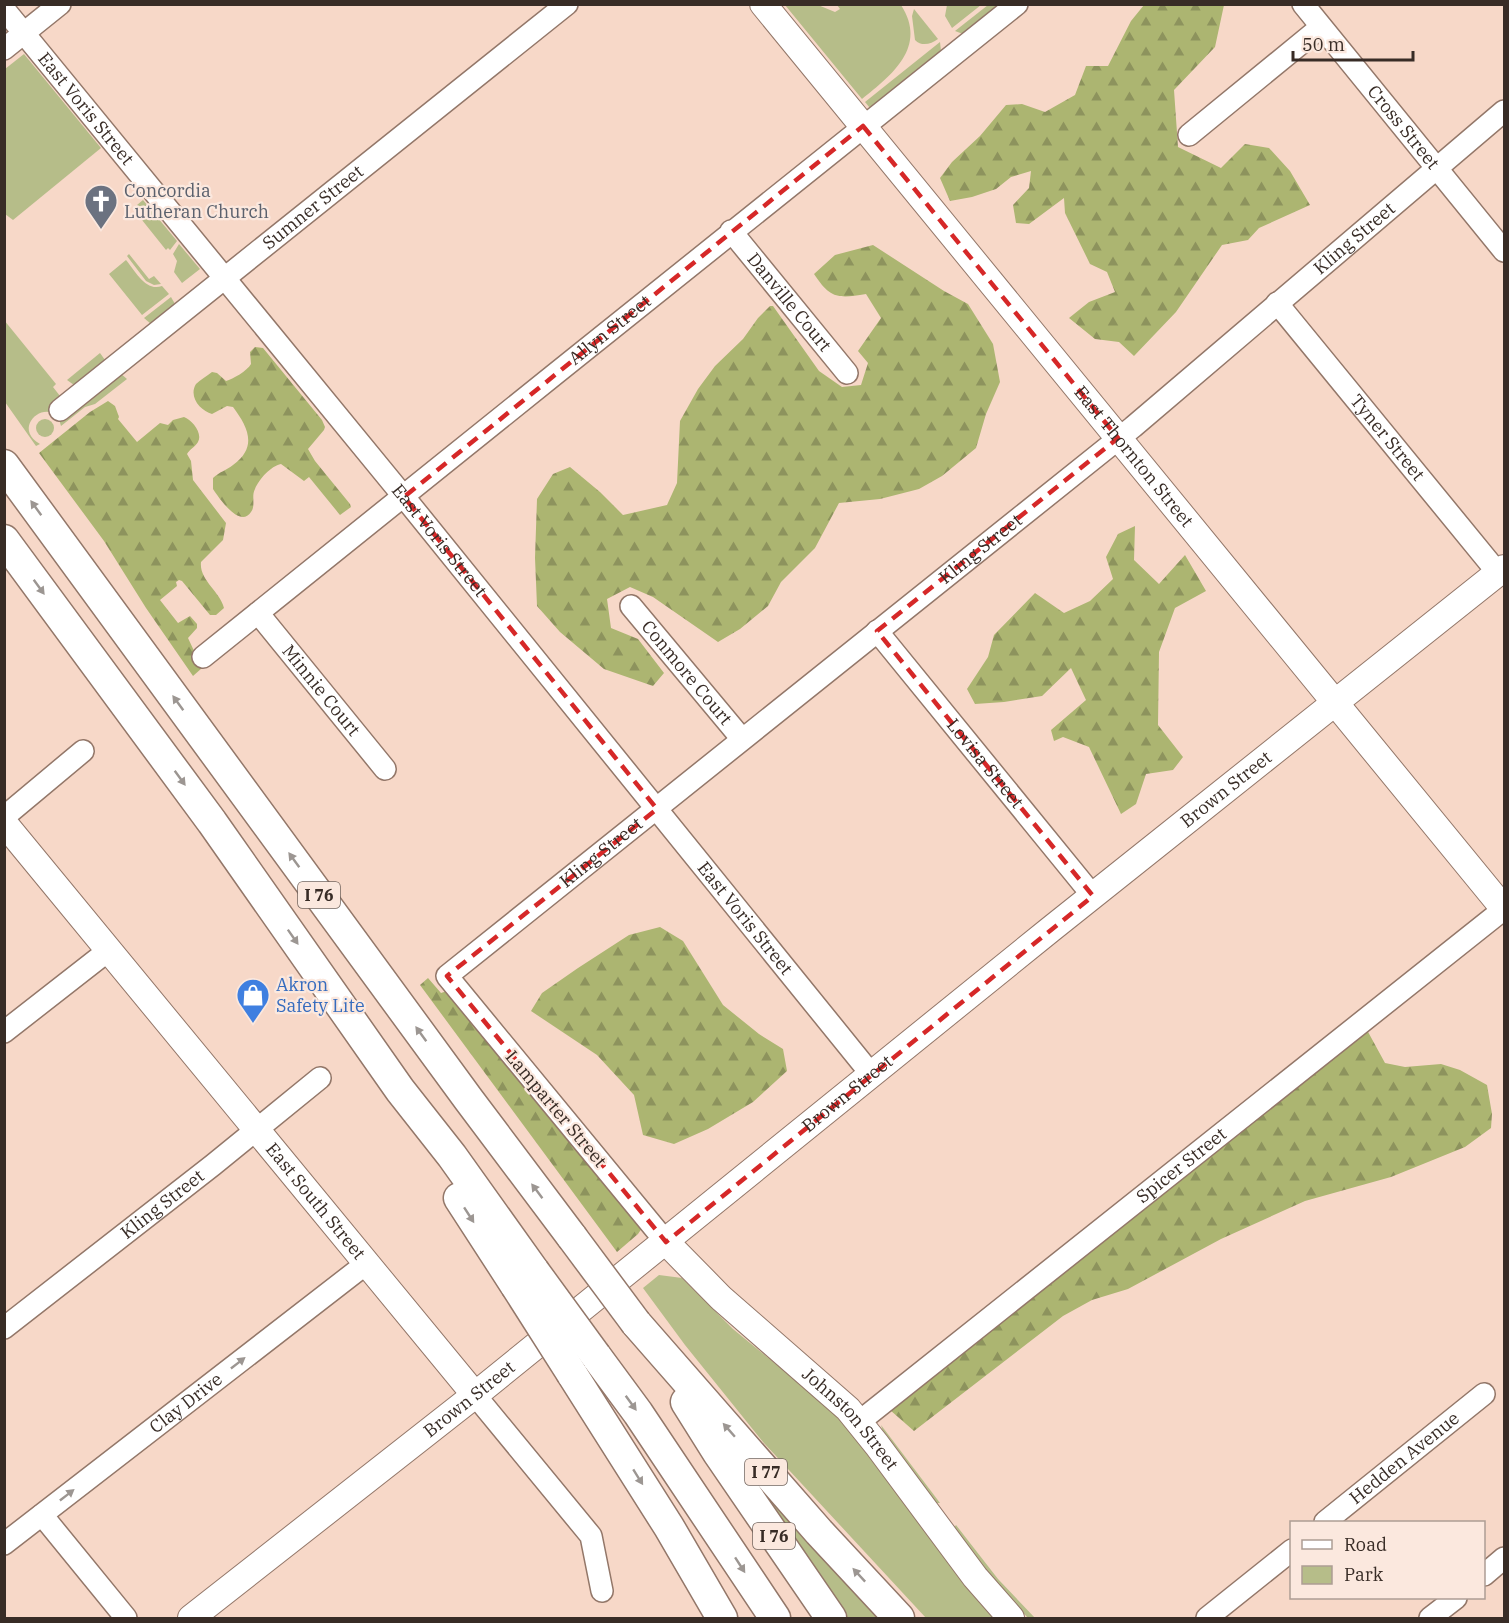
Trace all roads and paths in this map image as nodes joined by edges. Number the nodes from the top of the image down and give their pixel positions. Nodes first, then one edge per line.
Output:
1 (60, 4) edge
2 (567, 4) edge
3 (763, 4) edge
4 (1017, 4) edge
5 (1303, 4) edge
6 (4, 9) edge
7 (1321, 27) junction
8 (24, 33) junction
9 (4, 49) edge
10 (1504, 111) edge
11 (863, 126) junction
12 (1189, 135) dead end
13 (1438, 169) junction
14 (730, 231) junction
15 (1504, 250) edge
16 (224, 279) junction
17 (1277, 303) junction
18 (847, 373) dead end
19 (60, 410) dead end
20 (1118, 438) junction
21 (4, 465) edge
22 (404, 497) junction
23 (4, 540) edge
24 (1501, 570) edge
25 (631, 606) dead end
26 (258, 614) junction
27 (877, 631) junction
28 (203, 657) dead end
29 (1336, 703) junction
30 (742, 739) junction
31 (83, 751) dead end
32 (385, 769) dead end
33 (657, 809) junction
34 (4, 818) edge
35 (4, 823) edge
36 (1093, 896) junction
37 (1504, 909) edge
38 (109, 950) junction
39 (447, 976) joint
40 (4, 1032) edge
41 (872, 1074) junction
42 (320, 1078) dead end
43 (257, 1129) junction
44 (666, 1242) junction
45 (367, 1263) junction
46 (525, 1279) junction
47 (636, 1323) junction
48 (4, 1328) edge
49 (1484, 1394) dead end
50 (475, 1395) junction
51 (859, 1422) junction
52 (42, 1515) junction
53 (1326, 1521) edge
54 (669, 1527) junction
55 (4, 1544) edge
56 (1290, 1552) edge
57 (1504, 1558) edge
58 (1485, 1574) edge
59 (602, 1591) dead end
60 (1455, 1599) edge
61 (126, 1618) edge
62 (190, 1618) edge
63 (701, 1618) edge
64 (722, 1618) edge
65 (775, 1618) edge
66 (831, 1618) edge
67 (899, 1618) edge
68 (1011, 1618) edge
69 (1207, 1618) edge
70 (1430, 1618) edge

1 - 8 street
2 - 16 street, Sumner Street
3 - 11 main road, East Thornton Street
4 - 11 street, Allyn Street
5 - 7 street, Cross Street
6 - 8 street, East Voris Street
7 - 12 street
7 - 13 street, Cross Street
8 - 9 street
8 - 16 street, East Voris Street
10 - 13 street, Kling Street
11 - 14 street, Allyn Street
11 - 20 main road, East Thornton Street
13 - 15 street, Cross Street
13 - 17 street, Kling Street
14 - 18 street, Danville Court
14 - 22 street, Allyn Street
16 - 19 street, Sumner Street
16 - 22 street, East Voris Street
17 - 20 street, Kling Street
17 - 24 street, Tyner Street
20 - 27 street, Kling Street
20 - 29 main road, East Thornton Street
47 -> 21 highway, I 76, bridge
22 - 26 street, Allyn Street
22 - 33 street, East Voris Street
23 -> 46 highway, I 76
24 - 29 main road, Brown Street
25 - 30 street, Conmore Court
26 - 28 street, Allyn Street
26 - 32 street, Minnie Court
27 - 30 street, Kling Street
27 - 36 street, Lovisa Street
29 - 36 main road, Brown Street
29 - 37 main road, East Thornton Street
30 - 33 street, Kling Street
31 - 34 street
33 - 39 street, Kling Street
33 - 41 street, East Voris Street
35 - 38 main road, East South Street
36 - 41 main road, Brown Street
37 - 51 street, Spicer Street
38 - 40 street
38 - 43 main road, East South Street
39 - 44 street, Lamparter Street
41 - 44 main road, Brown Street
42 - 43 street, Kling Street
43 - 45 main road, East South Street
43 - 48 street, Kling Street
44 - 50 main road, Brown Street
44 - 51 main road, Johnston Street
45 - 50 main road, East South Street
52 -> 45 street, Clay Drive
46 -> 54 highway, bridge
46 -> 65 highway, bridge
47 - 66 highway, I 76
67 -> 47 highway, I 77
49 - 53 street, Hedden Avenue
50 - 59 street, East South Street
50 - 62 main road, Brown Street
51 - 68 main road, Johnston Street
52 - 55 street, Clay Drive
52 - 61 street
54 - 63 highway
54 - 64 highway
56 - 69 street
57 - 58 street
60 - 70 street

